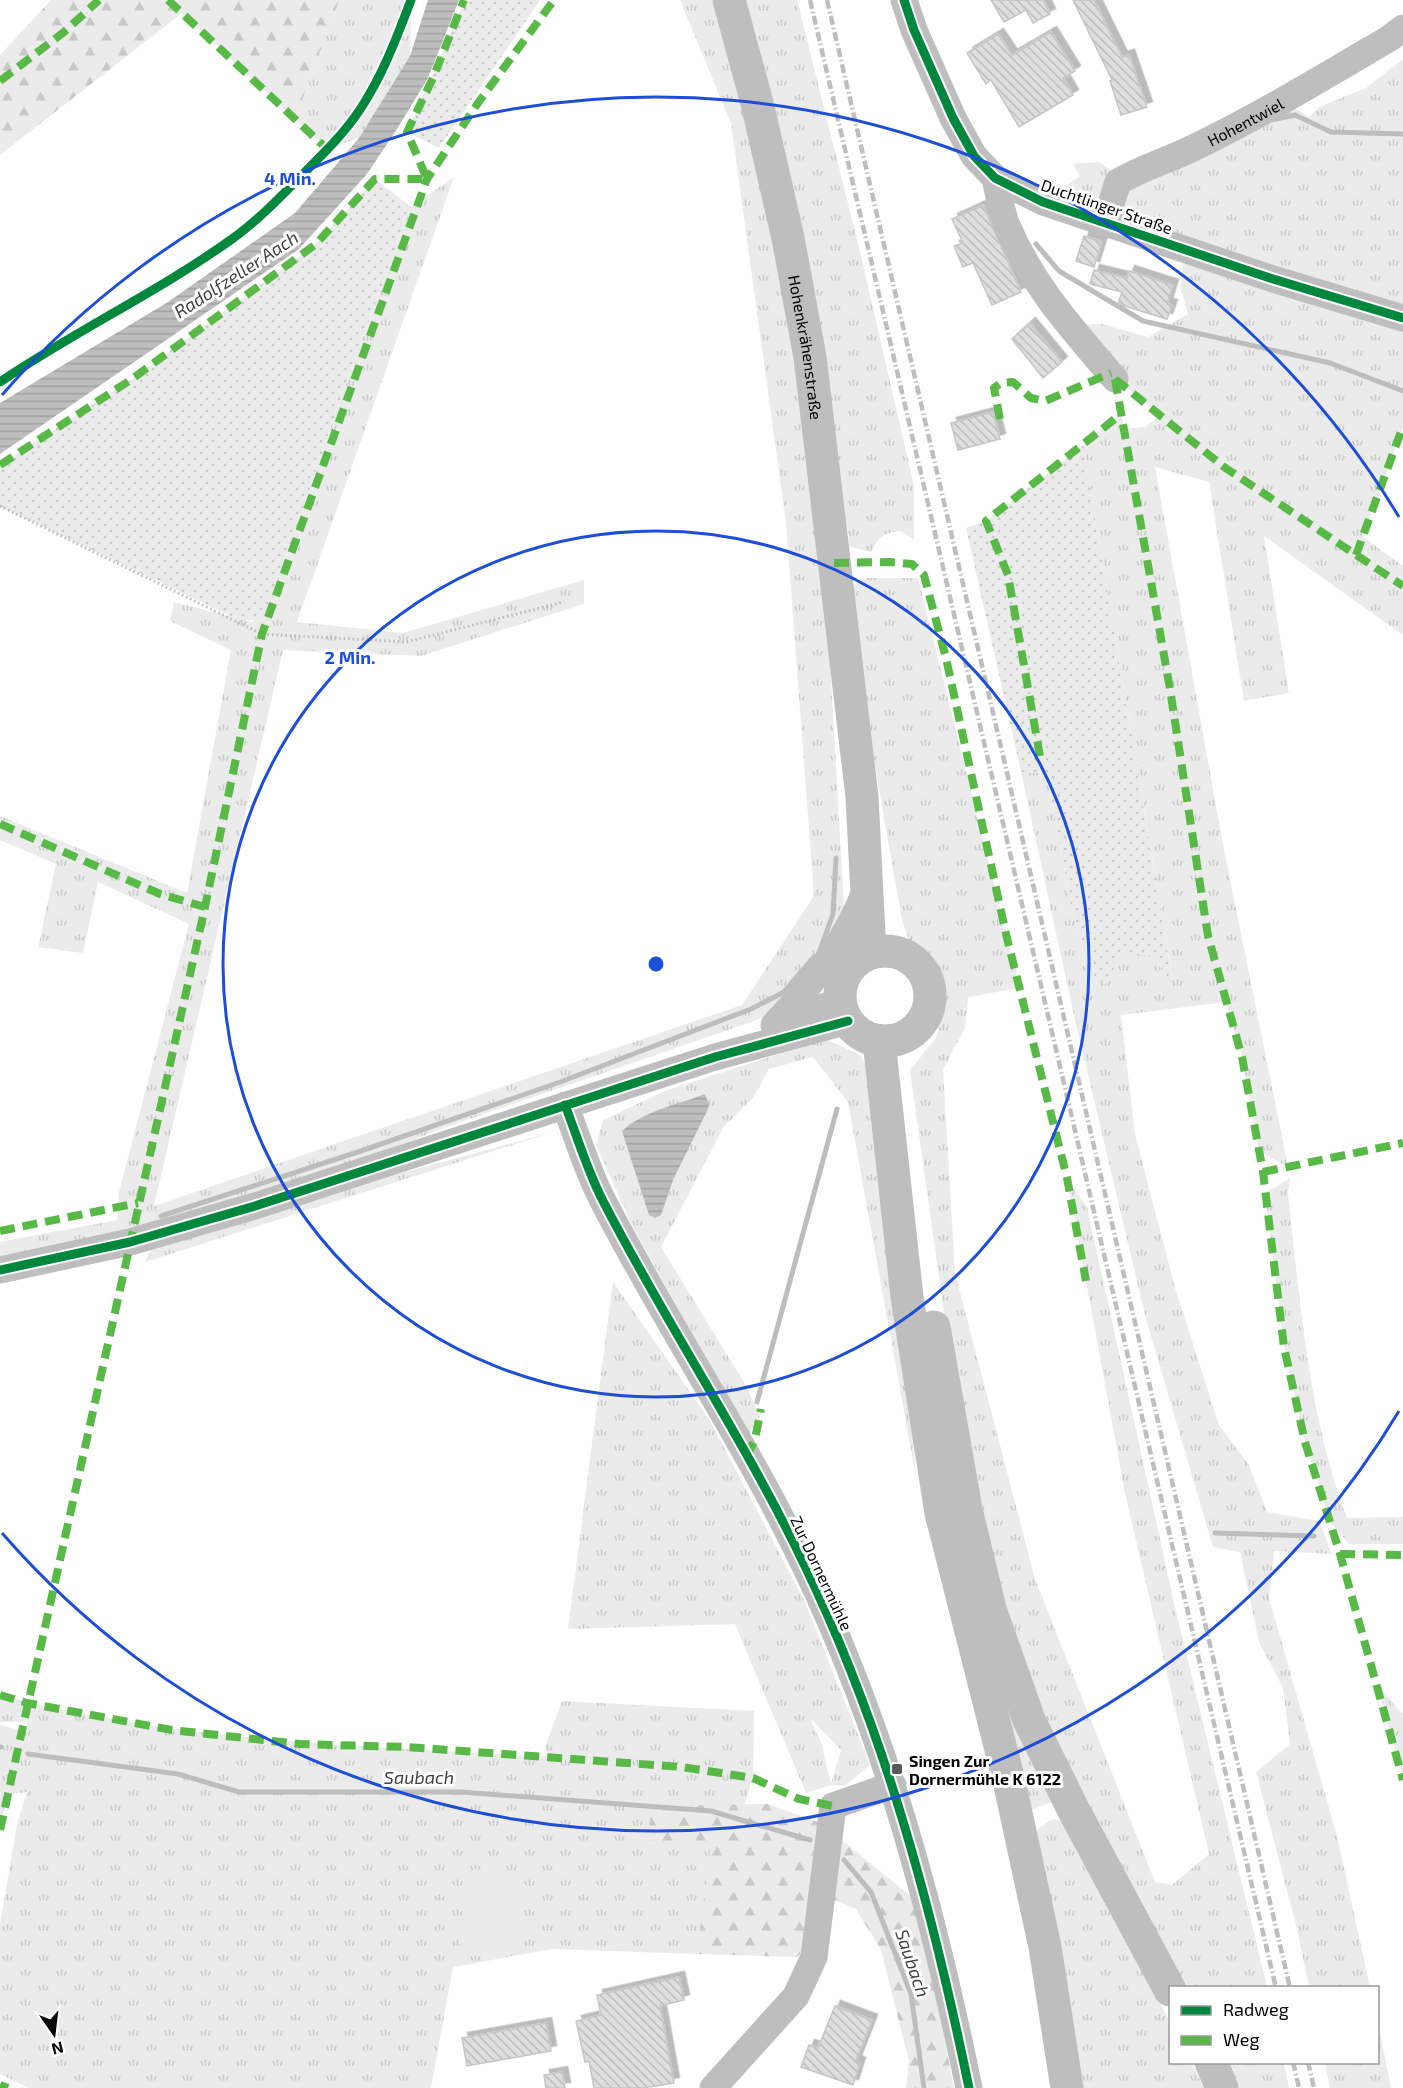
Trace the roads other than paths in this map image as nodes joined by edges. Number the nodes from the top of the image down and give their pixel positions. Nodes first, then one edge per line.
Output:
1 (729, 0) edge
2 (905, 4) edge
3 (1403, 28) edge
4 (928, 61) junction
5 (940, 88) junction
6 (960, 130) junction
7 (995, 178) junction
8 (1105, 223) junction
9 (1403, 318) edge
10 (1115, 379) dead end
11 (862, 797) junction
12 (867, 888) junction
13 (883, 953) junction
14 (844, 1011) junction
15 (774, 1025) junction
16 (888, 1040) junction
17 (715, 1058) junction
18 (565, 1104) junction
19 (0, 1270) edge
20 (893, 1785) junction
21 (1169, 1988) edge
22 (1212, 2064) edge
23 (710, 2088) edge
24 (969, 2088) edge
25 (1067, 2088) edge
26 (1222, 2088) edge

1 - 11 main road, Hohenkrähenstraße
2 - 4 street, Duchtlinger Straße
2 - 5 street
3 - 8 street, Hohentwiel
4 - 5 street, Duchtlinger Straße
4 - 6 street
5 - 6 street, Duchtlinger Straße
6 - 7 street, Duchtlinger Straße
7 - 8 street, Duchtlinger Straße
7 - 10 street
8 - 9 street, Duchtlinger Straße
11 - 12 main road
11 - 13 main road
12 - 13 main road
12 - 15 street
13 - 14 main road
13 - 16 main road
14 - 15 street
14 - 16 main road
14 - 17 street
15 - 17 street
16 - 21 main road
16 - 25 main road
17 - 18 street
18 - 19 street
18 - 20 street, Zur Dornermühle
20 - 23 street
20 - 24 street, Zur Dornermühle
22 - 26 main road

